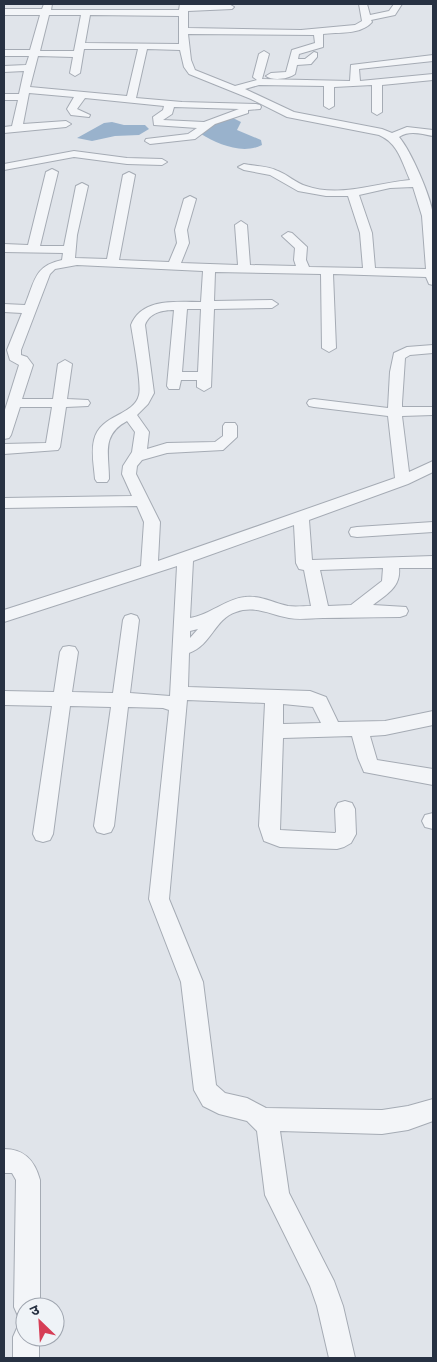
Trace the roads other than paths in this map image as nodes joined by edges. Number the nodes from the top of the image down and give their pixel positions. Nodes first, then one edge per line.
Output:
1 (6, 4) edge
2 (363, 4) edge
3 (398, 4) edge
4 (46, 8) edge
5 (130, 8) edge
6 (184, 8) edge
7 (229, 8) dead end
8 (89, 10) edge
9 (4, 11) edge
10 (366, 18) junction
11 (337, 20) dead end
12 (184, 31) junction
13 (322, 31) junction
14 (142, 46) junction
15 (185, 47) junction
16 (79, 50) junction
17 (4, 53) edge
18 (34, 53) junction
19 (264, 54) dead end
20 (314, 55) dead end
21 (433, 58) edge
22 (293, 62) junction
23 (30, 68) junction
24 (4, 69) edge
25 (75, 73) dead end
26 (258, 77) junction
27 (433, 77) edge
28 (378, 82) junction
29 (329, 84) junction
30 (354, 84) junction
31 (239, 87) junction
32 (23, 93) junction
33 (83, 94) junction
34 (4, 97) edge
35 (131, 99) junction
36 (170, 104) junction
37 (267, 104) junction
38 (256, 106) junction
39 (329, 106) dead end
40 (378, 112) dead end
41 (85, 115) dead end
42 (66, 124) dead end
43 (204, 125) junction
44 (17, 128) junction
45 (4, 130) edge
46 (433, 133) edge
47 (393, 137) junction
48 (150, 141) dead end
49 (162, 162) dead end
50 (4, 166) edge
51 (244, 167) dead end
52 (52, 172) dead end
53 (129, 175) dead end
54 (417, 183) junction
55 (82, 186) dead end
56 (354, 193) junction
57 (190, 199) dead end
58 (241, 225) dead end
59 (288, 236) dead end
60 (432, 238) edge
61 (4, 248) edge
62 (33, 249) junction
63 (68, 256) junction
64 (112, 263) junction
65 (173, 266) junction
66 (209, 268) junction
67 (244, 269) junction
68 (304, 271) junction
69 (327, 271) junction
70 (369, 272) junction
71 (433, 277) edge
72 (246, 292) dead end
73 (211, 296) junction
74 (181, 306) junction
75 (4, 308) edge
76 (30, 308) junction
77 (10, 343) edge
78 (329, 348) dead end
79 (433, 349) edge
80 (65, 364) dead end
81 (61, 402) junction
82 (14, 403) junction
83 (83, 403) dead end
84 (314, 404) dead end
85 (433, 411) edge
86 (394, 412) junction
87 (130, 414) junction
88 (230, 426) dead end
89 (4, 435) edge
90 (53, 447) junction
91 (4, 449) edge
92 (137, 456) junction
93 (50, 464) dead end
94 (433, 467) edge
95 (102, 479) dead end
96 (403, 481) junction
97 (140, 501) junction
98 (4, 503) edge
99 (301, 517) junction
100 (433, 528) edge
101 (357, 532) dead end
102 (185, 558) junction
103 (391, 562) junction
104 (433, 562) edge
105 (313, 566) junction
106 (149, 570) junction
107 (400, 611) dead end
108 (321, 612) junction
109 (355, 612) junction
110 (4, 616) edge
111 (212, 619) junction
112 (131, 620) dead end
113 (182, 626) junction
114 (181, 649) junction
115 (69, 652) dead end
116 (274, 696) junction
117 (4, 698) edge
118 (178, 699) junction
119 (61, 701) junction
120 (120, 701) junction
121 (433, 718) edge
122 (360, 728) junction
123 (332, 730) junction
124 (274, 731) junction
125 (433, 777) edge
126 (345, 809) dead end
127 (104, 826) dead end
128 (43, 834) dead end
129 (433, 1110) edge
130 (264, 1119) junction
131 (4, 1161) edge
132 (27, 1297) edge
133 (342, 1358) edge

1 - 9 street
2 - 10 street
3 - 10 street
4 - 8 street
4 - 9 street
4 - 18 street
5 - 6 street
5 - 8 street
6 - 7 street
6 - 12 street
8 - 16 street
10 - 13 street
11 - 13 street
12 - 13 street
12 - 15 street
13 - 22 street
14 - 15 street
14 - 16 street
14 - 35 street
15 - 31 street
16 - 18 street
16 - 25 street
17 - 18 street
18 - 23 street
19 - 26 street
20 - 22 street
21 - 30 street
22 - 26 street
23 - 24 street
23 - 32 street
26 - 31 street
27 - 28 street
28 - 30 street
28 - 40 street
29 - 30 street
29 - 31 street
29 - 39 street
31 - 37 street
32 - 33 street
32 - 34 street
32 - 44 street
33 - 35 street
33 - 41 street
35 - 36 street
36 - 38 street
36 - 43 street
37 - 38 street
37 - 47 street
38 - 43 street
42 - 44 street
43 - 48 street
44 - 45 street
46 - 47 street
47 - 54 street
49 - 50 street
51 - 56 street
52 - 62 street
53 - 64 street
54 - 56 street
54 - 60 street
55 - 63 street
56 - 70 street
57 - 65 street
58 - 67 street
59 - 68 street
60 - 71 street
61 - 62 street
62 - 63 street
63 - 64 street
63 - 76 street
64 - 65 street
65 - 66 street
66 - 67 street
66 - 73 street
67 - 68 street
68 - 69 street
69 - 70 street
69 - 78 street
70 - 71 street
72 - 73 street
73 - 74 street
73 - 74 street
74 - 87 street
75 - 76 street
76 - 77 street
77 - 82 street
79 - 86 street
80 - 81 street
81 - 82 street
81 - 83 street
81 - 90 street
82 - 89 street
84 - 86 street
85 - 86 street
86 - 96 street
87 - 92 street
87 - 95 street
88 - 92 street
90 - 91 street
90 - 93 street
92 - 97 street
94 - 96 street
96 - 99 street
97 - 98 street
97 - 106 street
99 - 102 street
99 - 105 street
100 - 101 street
102 - 106 street
102 - 113 street
103 - 104 street
103 - 105 street
103 - 109 street
105 - 108 street
106 - 110 street
107 - 109 street
108 - 109 street
108 - 111 street
111 - 113 street
111 - 114 street
112 - 120 street
113 - 114 street
114 - 118 street
115 - 119 street
116 - 118 street
116 - 123 street
116 - 124 street
117 - 119 street
118 - 120 street
118 - 130 street
119 - 120 street
119 - 128 street
120 - 127 street
121 - 122 street
122 - 123 street
122 - 125 street
123 - 124 street
124 - 126 street
129 - 130 street
130 - 133 street
131 - 132 street

